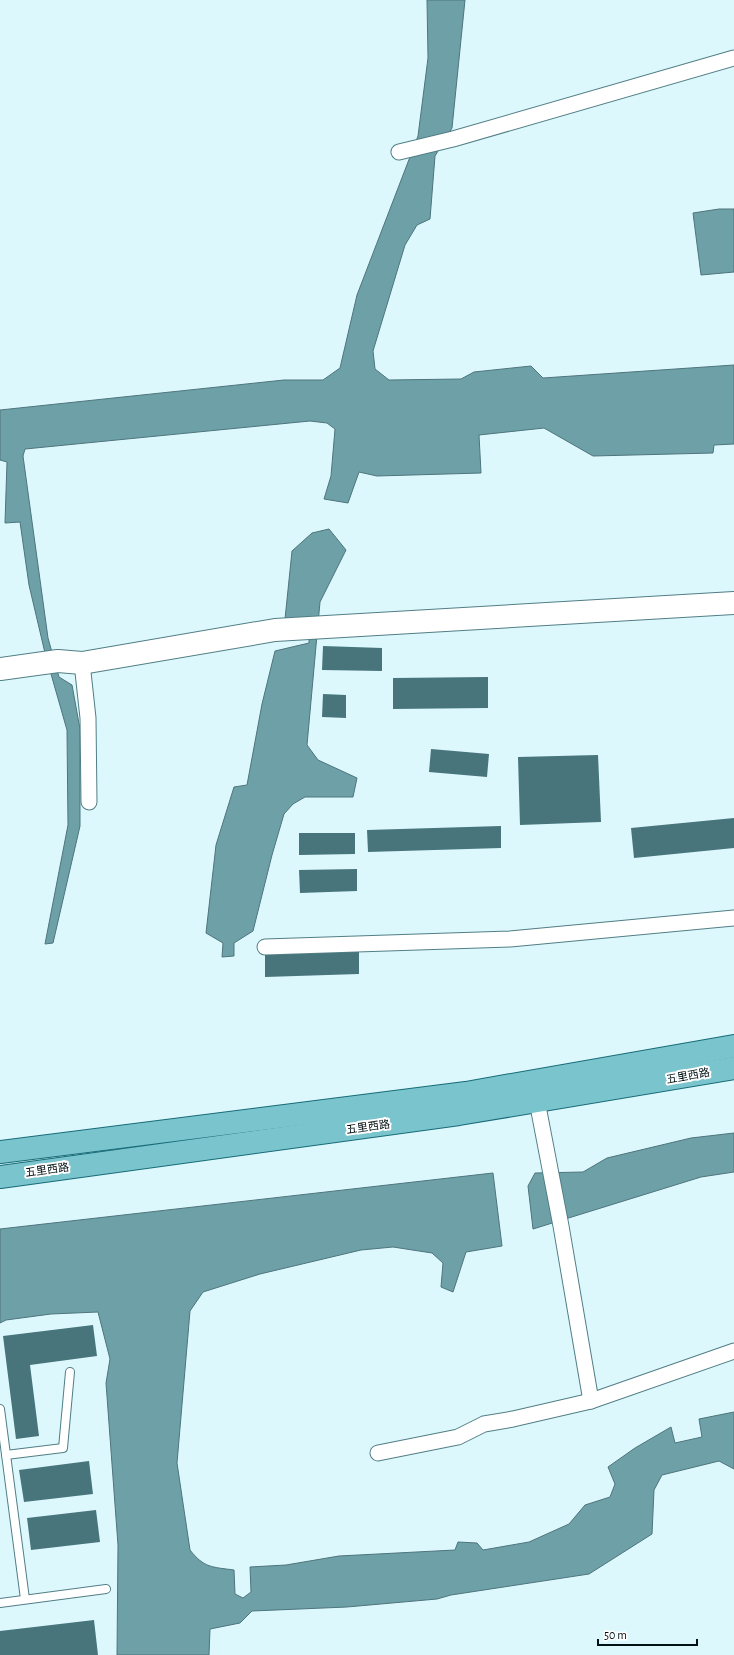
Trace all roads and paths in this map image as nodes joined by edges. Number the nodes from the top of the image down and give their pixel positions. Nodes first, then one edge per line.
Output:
1 (734, 58) edge
2 (404, 151) dead end
3 (734, 603) edge
4 (82, 663) junction
5 (0, 669) edge
6 (89, 802) dead end
7 (734, 918) edge
8 (265, 947) dead end
9 (734, 1046) edge
10 (734, 1068) edge
11 (537, 1101) junction
12 (0, 1152) edge
13 (0, 1177) edge
14 (734, 1351) edge
15 (70, 1372) dead end
16 (591, 1401) junction
17 (0, 1409) edge
18 (378, 1453) dead end
19 (6, 1455) junction
20 (106, 1589) dead end
21 (25, 1599) junction
22 (0, 1602) edge

1 - 2 street
3 - 4 main road
4 - 5 main road
4 - 6 street
7 - 8 street
9 - 12 main road, 五里西路
10 - 11 main road, 五里西路
11 - 13 main road, 五里西路
11 - 16 street
14 - 16 street
15 - 19 lane
16 - 18 street
17 - 19 lane
19 - 21 lane
20 - 21 lane
21 - 22 lane

